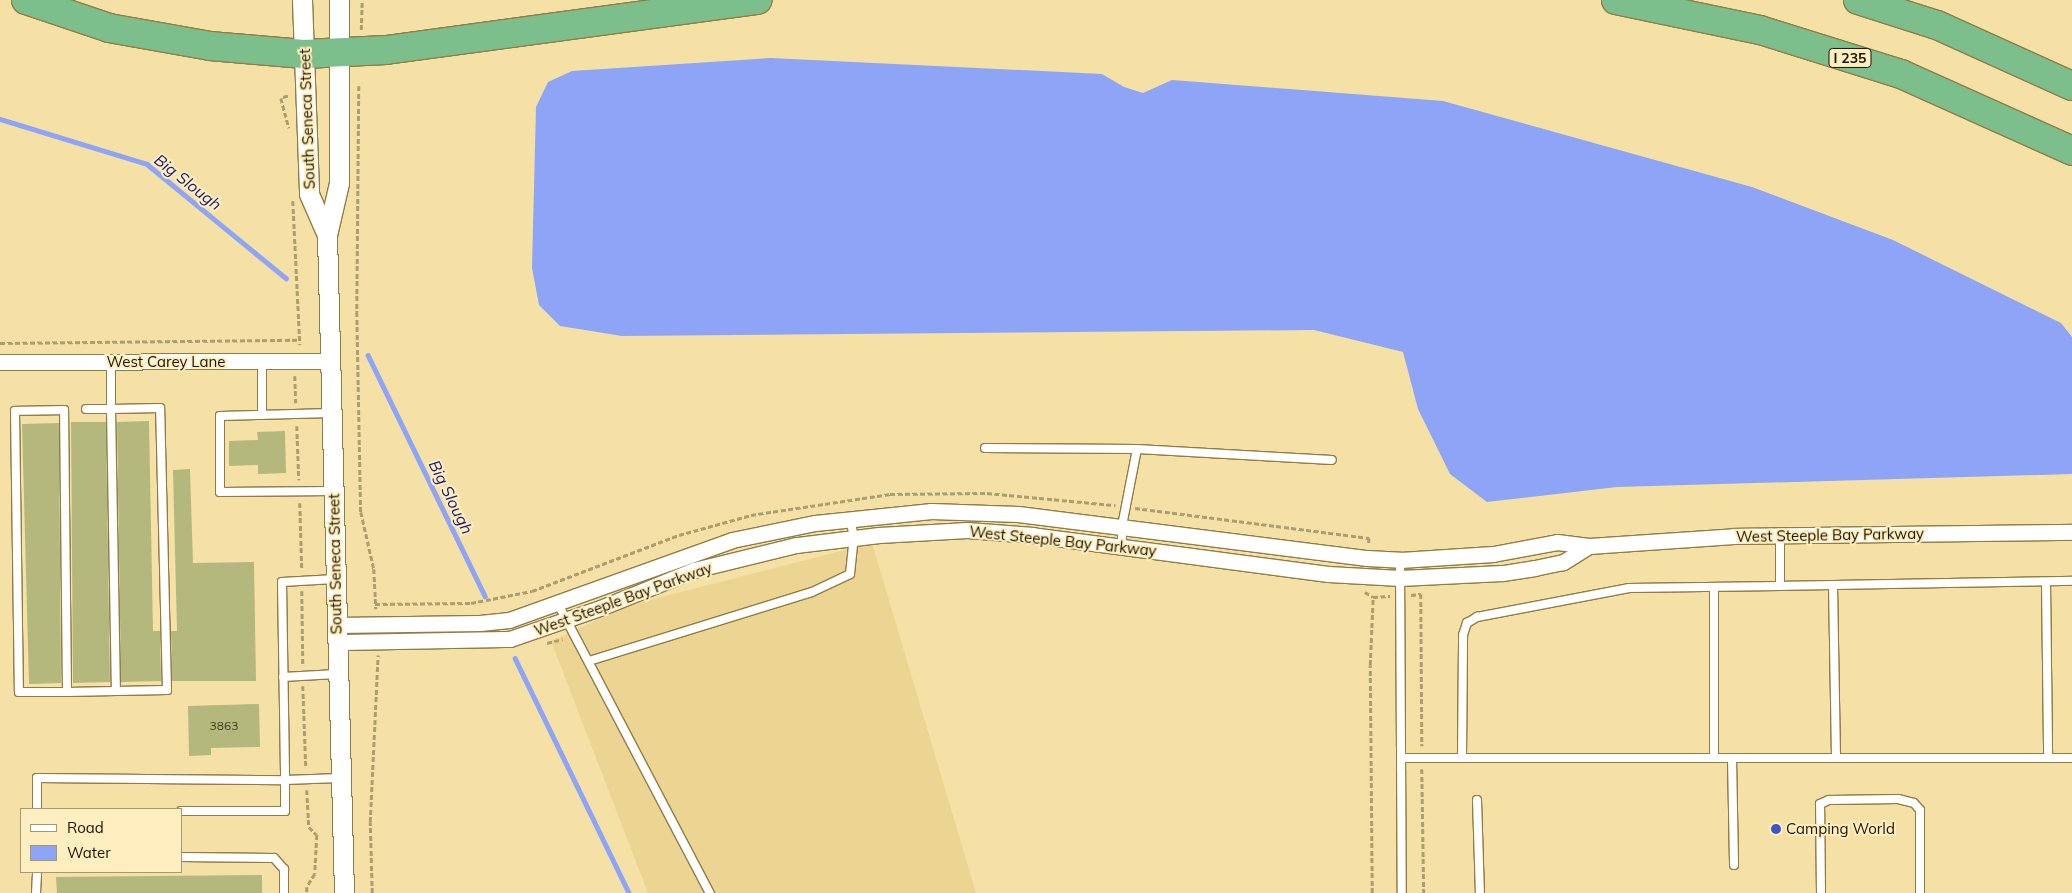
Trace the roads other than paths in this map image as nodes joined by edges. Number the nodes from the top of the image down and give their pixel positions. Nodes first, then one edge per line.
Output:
1 (26, 0) edge
2 (302, 0) edge
3 (339, 0) edge
4 (758, 0) edge
5 (1616, 0) edge
6 (1858, 0) edge
7 (351, 46) junction
8 (304, 54) junction
9 (2072, 86) edge
10 (2072, 151) edge
11 (327, 234) junction
12 (262, 361) junction
13 (331, 361) junction
14 (0, 362) edge
15 (111, 362) junction
16 (86, 409) dead end
17 (111, 409) junction
18 (332, 413) junction
19 (262, 415) junction
20 (985, 448) dead end
21 (1137, 449) junction
22 (1332, 460) dead end
23 (334, 491) junction
24 (850, 518) junction
25 (1122, 526) junction
26 (2072, 532) edge
27 (1780, 536) junction
28 (854, 538) junction
29 (1122, 546) junction
30 (1588, 546) junction
31 (1400, 560) junction
32 (1400, 578) junction
33 (335, 579) junction
34 (2072, 581) edge
35 (2046, 582) junction
36 (1833, 585) junction
37 (1780, 586) junction
38 (1714, 587) junction
39 (558, 604) junction
40 (568, 620) junction
41 (336, 633) junction
42 (589, 661) junction
43 (337, 674) junction
44 (283, 677) junction
45 (116, 691) junction
46 (67, 692) junction
47 (1401, 758) junction
48 (1462, 758) junction
49 (1714, 758) junction
50 (1732, 758) junction
51 (1836, 758) junction
52 (2048, 758) junction
53 (2072, 758) edge
54 (340, 778) junction
55 (285, 780) junction
56 (1477, 800) dead end
57 (37, 808) edge
58 (182, 811) edge
59 (182, 857) edge
60 (1734, 865) dead end
61 (37, 873) edge
62 (36, 893) edge
63 (284, 893) edge
64 (344, 893) edge
65 (710, 893) edge
66 (1402, 893) edge
67 (1480, 893) edge
68 (1821, 893) edge
69 (1920, 893) edge

1 - 8 highway
2 - 8 street, South Seneca Street
3 - 7 street, South Seneca Street
4 - 7 highway
5 - 10 highway, I 235
6 - 9 highway
7 - 8 highway
7 - 11 street, South Seneca Street
8 - 11 street, South Seneca Street
11 - 13 street, South Seneca Street
12 - 13 street, West Carey Lane
12 - 15 street, West Carey Lane
12 - 19 lane
13 - 18 street, South Seneca Street
14 - 15 street, West Carey Lane
15 - 17 lane
16 - 17 lane
17 - 45 lane
17 - 45 lane
18 - 19 lane
18 - 23 street, South Seneca Street
19 - 23 lane
20 - 21 lane
21 - 22 lane
21 - 25 lane
23 - 33 street, South Seneca Street
24 - 25 street, West Steeple Bay Parkway
24 - 28 lane
24 - 39 street, West Steeple Bay Parkway
25 - 29 lane
25 - 31 street, West Steeple Bay Parkway
26 - 27 street, West Steeple Bay Parkway
27 - 30 street, West Steeple Bay Parkway
27 - 37 lane
28 - 29 street, West Steeple Bay Parkway
28 - 40 street, West Steeple Bay Parkway
28 - 42 lane
29 - 32 street, West Steeple Bay Parkway
30 - 31 street, West Steeple Bay Parkway
30 - 32 street, West Steeple Bay Parkway
31 - 32 lane
32 - 47 lane
33 - 41 street, South Seneca Street
33 - 44 lane
34 - 35 lane
35 - 36 lane
35 - 52 lane
36 - 37 lane
36 - 51 lane
37 - 38 lane
38 - 48 lane
38 - 49 lane
39 - 40 lane
39 - 41 street, West Steeple Bay Parkway
40 - 41 street, West Steeple Bay Parkway
40 - 42 lane
41 - 43 street, South Seneca Street
42 - 65 lane
43 - 44 lane
43 - 54 street, South Seneca Street
44 - 55 lane
45 - 46 lane
46 - 46 lane
47 - 48 lane
47 - 66 lane
48 - 49 lane
49 - 50 lane
50 - 51 lane
50 - 60 lane
51 - 52 lane
52 - 53 lane
54 - 55 lane
54 - 64 street, South Seneca Street
55 - 57 lane
55 - 58 lane
56 - 67 lane
59 - 63 lane
61 - 62 lane
68 - 69 lane

